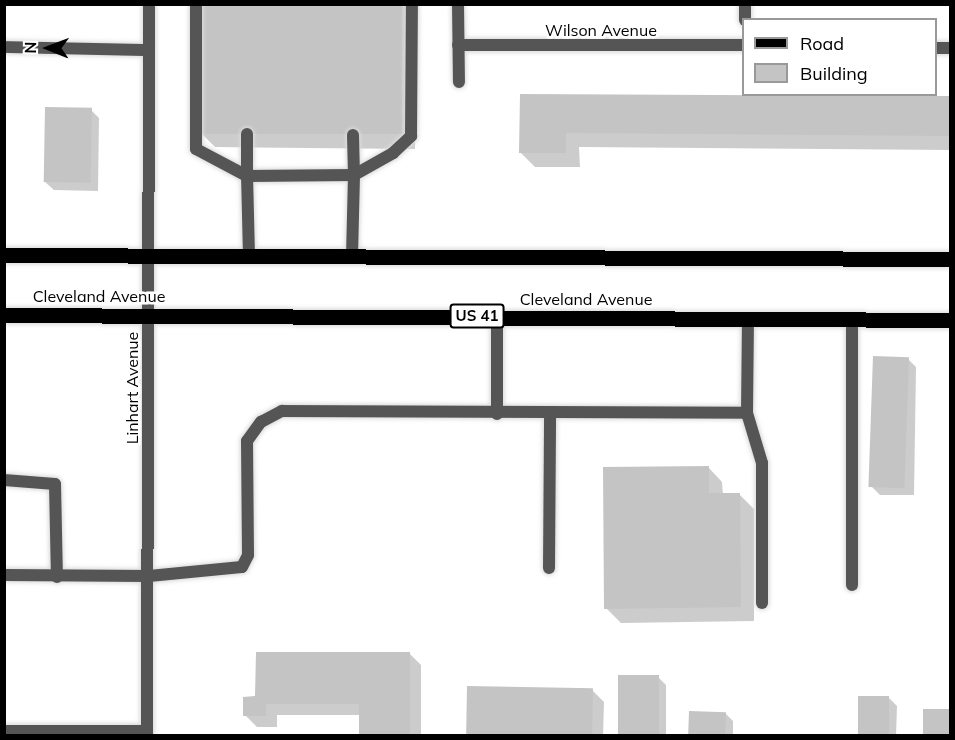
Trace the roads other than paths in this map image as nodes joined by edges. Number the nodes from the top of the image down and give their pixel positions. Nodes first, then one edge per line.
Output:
1 (149, 4) edge
2 (196, 4) edge
3 (412, 4) edge
4 (458, 4) edge
5 (458, 45) junction
6 (742, 45) edge
7 (4, 47) edge
8 (149, 50) junction
9 (459, 82) dead end
10 (248, 134) dead end
11 (353, 135) dead end
12 (354, 175) junction
13 (247, 176) junction
14 (148, 254) junction
15 (4, 255) edge
16 (249, 256) junction
17 (352, 256) junction
18 (951, 259) edge
19 (148, 313) junction
20 (4, 315) edge
21 (497, 316) junction
22 (748, 318) junction
23 (852, 320) junction
24 (951, 320) edge
25 (747, 413) junction
26 (497, 414) junction
27 (550, 414) junction
28 (4, 480) edge
29 (549, 568) dead end
30 (4, 575) edge
31 (149, 576) junction
32 (57, 577) junction
33 (852, 585) dead end
34 (762, 603) dead end
35 (4, 731) edge
36 (147, 733) edge

1 - 8 street, Linhart Avenue
2 - 13 street
3 - 12 street
4 - 5 street
5 - 6 street, Wilson Avenue
5 - 9 street
7 - 8 street
8 - 14 street, Linhart Avenue
10 - 13 street
11 - 12 street
12 - 13 street
12 - 17 street
13 - 16 street
14 - 15 main road
14 - 16 main road
14 - 19 street, Linhart Avenue
16 - 17 main road
17 - 18 main road
19 - 20 main road, Cleveland Avenue / US 41
19 - 21 main road, Cleveland Avenue / US 41
19 - 31 street, Linhart Avenue
21 - 22 main road, Cleveland Avenue / US 41
21 - 26 street
22 - 23 main road, Cleveland Avenue / US 41
22 - 25 street
23 - 24 main road, Cleveland Avenue / US 41
23 - 33 street
25 - 27 street
25 - 34 street
26 - 27 street
26 - 31 street
27 - 29 street
28 - 32 street
30 - 32 street
31 - 32 street
31 - 36 street, Linhart Avenue
35 - 36 street

